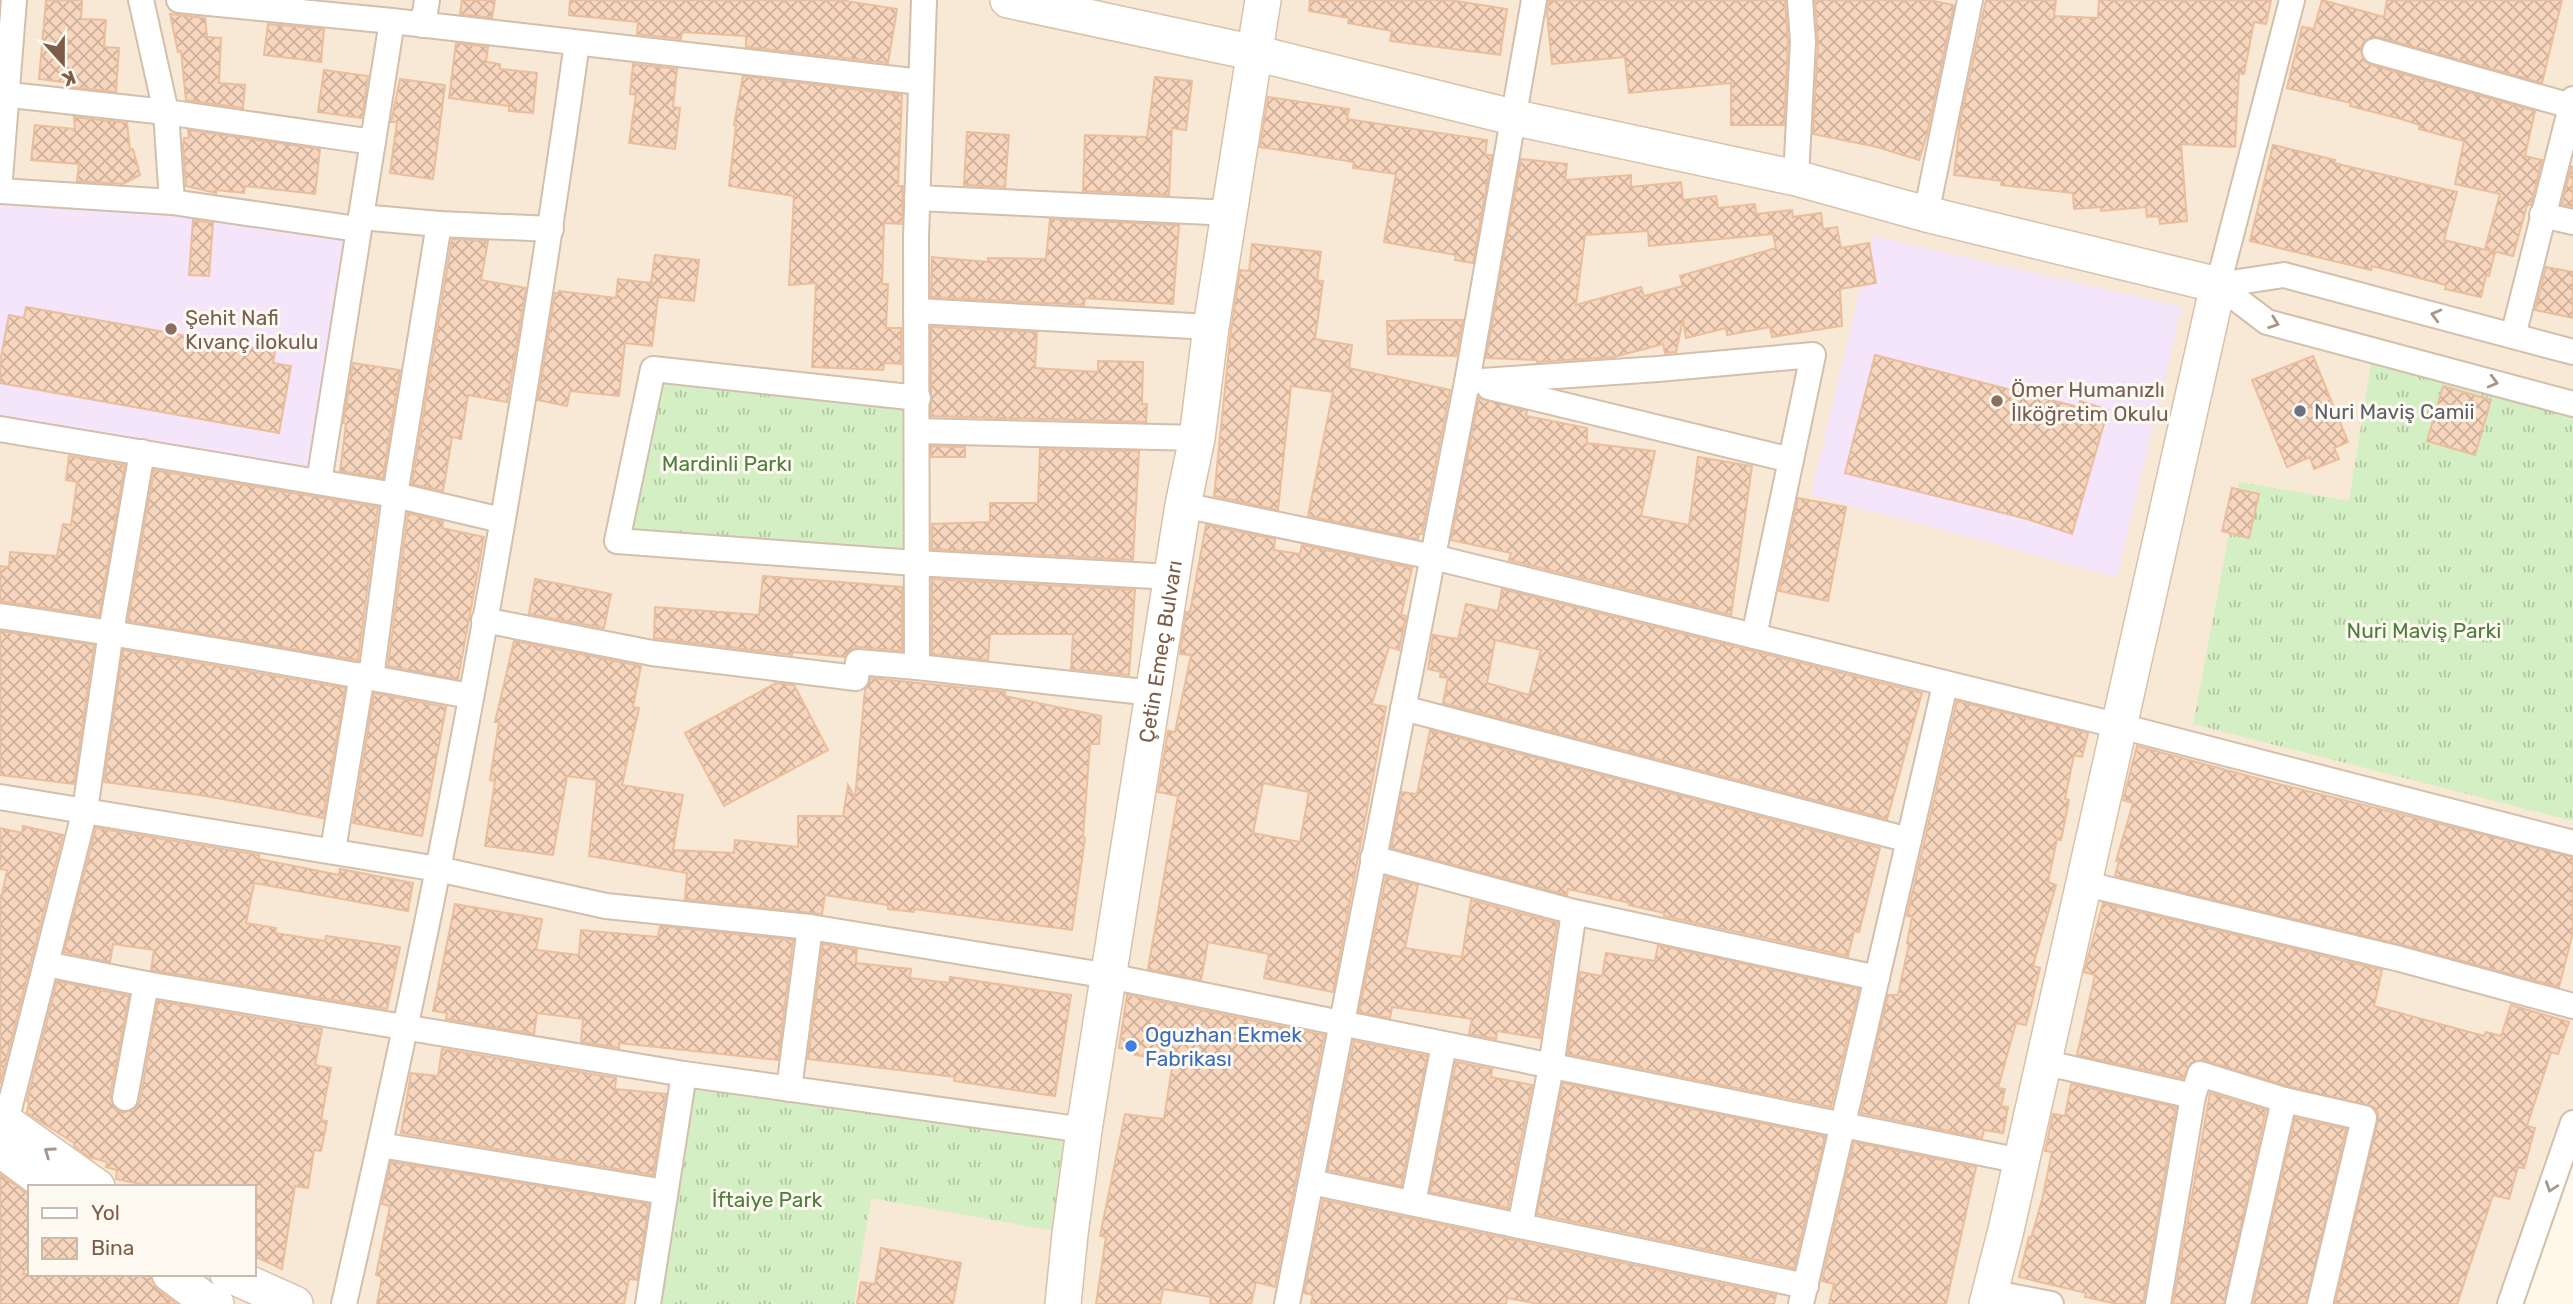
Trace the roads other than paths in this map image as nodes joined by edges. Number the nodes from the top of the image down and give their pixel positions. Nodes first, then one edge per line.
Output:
1 (14, 0) edge
2 (141, 0) edge
3 (179, 0) edge
4 (427, 0) edge
5 (924, 0) edge
6 (1008, 0) edge
7 (1263, 0) edge
8 (1534, 0) edge
9 (1800, 0) edge
10 (1970, 0) edge
11 (2292, 0) edge
12 (392, 21) junction
13 (423, 25) junction
14 (577, 43) junction
15 (2375, 51) dead end
16 (1255, 53) junction
17 (921, 82) junction
18 (3, 95) edge
19 (2572, 103) edge
20 (166, 112) junction
21 (1512, 117) junction
22 (373, 142) junction
23 (0, 178) edge
24 (1796, 178) junction
25 (0, 191) edge
26 (917, 198) junction
27 (172, 202) junction
28 (1231, 213) junction
29 (1926, 214) junction
30 (2542, 215) junction
31 (2573, 222) edge
32 (359, 223) junction
33 (439, 224) junction
34 (551, 229) junction
35 (2218, 285) junction
36 (916, 311) junction
37 (1211, 327) junction
38 (2513, 336) junction
39 (2573, 352) edge
40 (1467, 382) junction
41 (918, 398) junction
42 (2573, 404) edge
43 (0, 429) edge
44 (917, 431) junction
45 (1196, 438) junction
46 (142, 452) junction
47 (1791, 460) junction
48 (319, 482) junction
49 (395, 495) junction
50 (1183, 505) junction
51 (501, 520) junction
52 (1433, 557) junction
53 (915, 562) junction
54 (1172, 577) junction
55 (0, 616) edge
56 (484, 620) junction
57 (111, 632) junction
58 (1754, 636) junction
59 (917, 667) junction
60 (366, 676) junction
61 (1945, 685) junction
62 (1153, 693) junction
63 (470, 696) junction
64 (1403, 708) junction
65 (2120, 726) junction
66 (0, 797) edge
67 (85, 810) junction
68 (1909, 840) junction
69 (2573, 843) edge
70 (333, 850) junction
71 (1373, 858) junction
72 (438, 869) junction
73 (2082, 883) junction
74 (1574, 912) junction
75 (810, 926) junction
76 (46, 964) junction
77 (1109, 976) junction
78 (1877, 978) junction
79 (146, 984) junction
80 (2573, 1006) edge
81 (1341, 1025) junction
82 (404, 1026) junction
83 (1444, 1045) junction
84 (2042, 1062) junction
85 (1551, 1067) junction
86 (684, 1074) junction
87 (789, 1089) junction
88 (2193, 1096) junction
89 (125, 1098) dead end
90 (2284, 1100) junction
91 (2573, 1123) edge
92 (1843, 1125) junction
93 (1084, 1130) junction
94 (1, 1133) edge
95 (380, 1145) junction
96 (2021, 1161) junction
97 (1311, 1182) junction
98 (49, 1185) edge
99 (93, 1185) edge
100 (665, 1192) junction
101 (1413, 1203) junction
102 (1520, 1226) junction
103 (173, 1276) edge
104 (232, 1276) edge
105 (1804, 1295) edge
106 (1988, 1298) edge
107 (208, 1302) edge
108 (295, 1304) edge
109 (345, 1304) edge
110 (648, 1304) edge
111 (1063, 1304) edge
112 (1287, 1304) edge
113 (2051, 1304) edge
114 (2158, 1304) edge
115 (2238, 1304) edge
116 (2320, 1304) edge
117 (2510, 1304) edge

1 - 18 street
2 - 20 street
3 - 12 street
4 - 13 street
5 - 17 street
6 - 16 street
7 - 16 street, Çetin Emeç Bulvarı
8 - 21 street
9 - 24 street
10 - 29 street
11 - 35 street
12 - 13 street
12 - 22 street
13 - 14 street
14 - 17 street
14 - 34 street
15 - 19 street
16 - 21 street
16 - 28 street, Çetin Emeç Bulvarı
17 - 26 street
18 - 20 street
18 - 23 street
19 - 30 street
20 - 22 street
20 - 27 street
21 - 24 street
21 - 40 street
22 - 32 street
24 - 29 street
25 - 27 street
26 - 28 street
26 - 36 street
27 - 32 street
28 - 37 street, Çetin Emeç Bulvarı
29 - 35 street
30 - 31 street
30 - 38 street
32 - 33 street
32 - 48 street
33 - 34 street
33 - 49 street
34 - 51 street
38 -> 35 street
35 -> 42 street
35 - 65 street
36 - 37 street
36 - 41 street
37 - 45 street, Çetin Emeç Bulvarı
38 - 39 street
40 - 47 street
40 - 47 street
40 - 52 street
41 - 44 street
41 - 53 street
43 - 46 street
44 - 45 street
44 - 53 street
45 - 50 street, Çetin Emeç Bulvarı
46 - 48 street
46 - 57 street
47 - 58 street
48 - 49 street
49 - 51 street
49 - 60 street
50 - 52 street
50 - 54 street, Çetin Emeç Bulvarı
51 - 56 street
52 - 58 street
52 - 64 street
53 - 54 street
53 - 59 street
54 - 62 street, Çetin Emeç Bulvarı
55 - 57 street
56 - 59 street
56 - 63 street
57 - 60 street
57 - 67 street
58 - 61 street
59 - 62 street
60 - 63 street
60 - 70 street
61 - 65 street
61 - 68 street
62 - 77 street, Çetin Emeç Bulvarı
63 - 72 street
64 - 68 street
64 - 71 street
65 - 69 street
65 - 73 street
66 - 67 street
67 - 70 street
67 - 76 street
68 - 78 street
70 - 72 street
71 - 74 street
71 - 81 street
72 - 75 street
72 - 82 street
73 - 80 street
73 - 84 street
74 - 78 street
74 - 85 street
75 - 77 street
75 - 87 street
76 - 79 street
76 - 94 street
77 - 81 street
77 - 93 street, Çetin Emeç Bulvarı
78 - 92 street
79 - 82 street
79 - 89 street
81 - 83 street
81 - 97 street
82 - 86 street
82 - 95 street
83 - 85 street
83 - 101 street
84 - 88 street
84 - 96 street
85 - 92 street
85 - 102 street
86 - 87 street
86 - 100 street
87 - 93 street
88 - 90 street
88 - 114 street
90 - 115 street
90 - 116 street
91 -> 117 street
92 - 96 street
92 - 105 street
93 - 111 street, Çetin Emeç Bulvarı
94 - 98 street
99 -> 94 street
95 - 100 street
95 - 109 street
96 - 106 street
97 - 101 street
97 - 112 street
100 - 110 street
101 - 102 street
102 - 105 street
103 - 107 street
104 - 108 street
106 - 113 street

